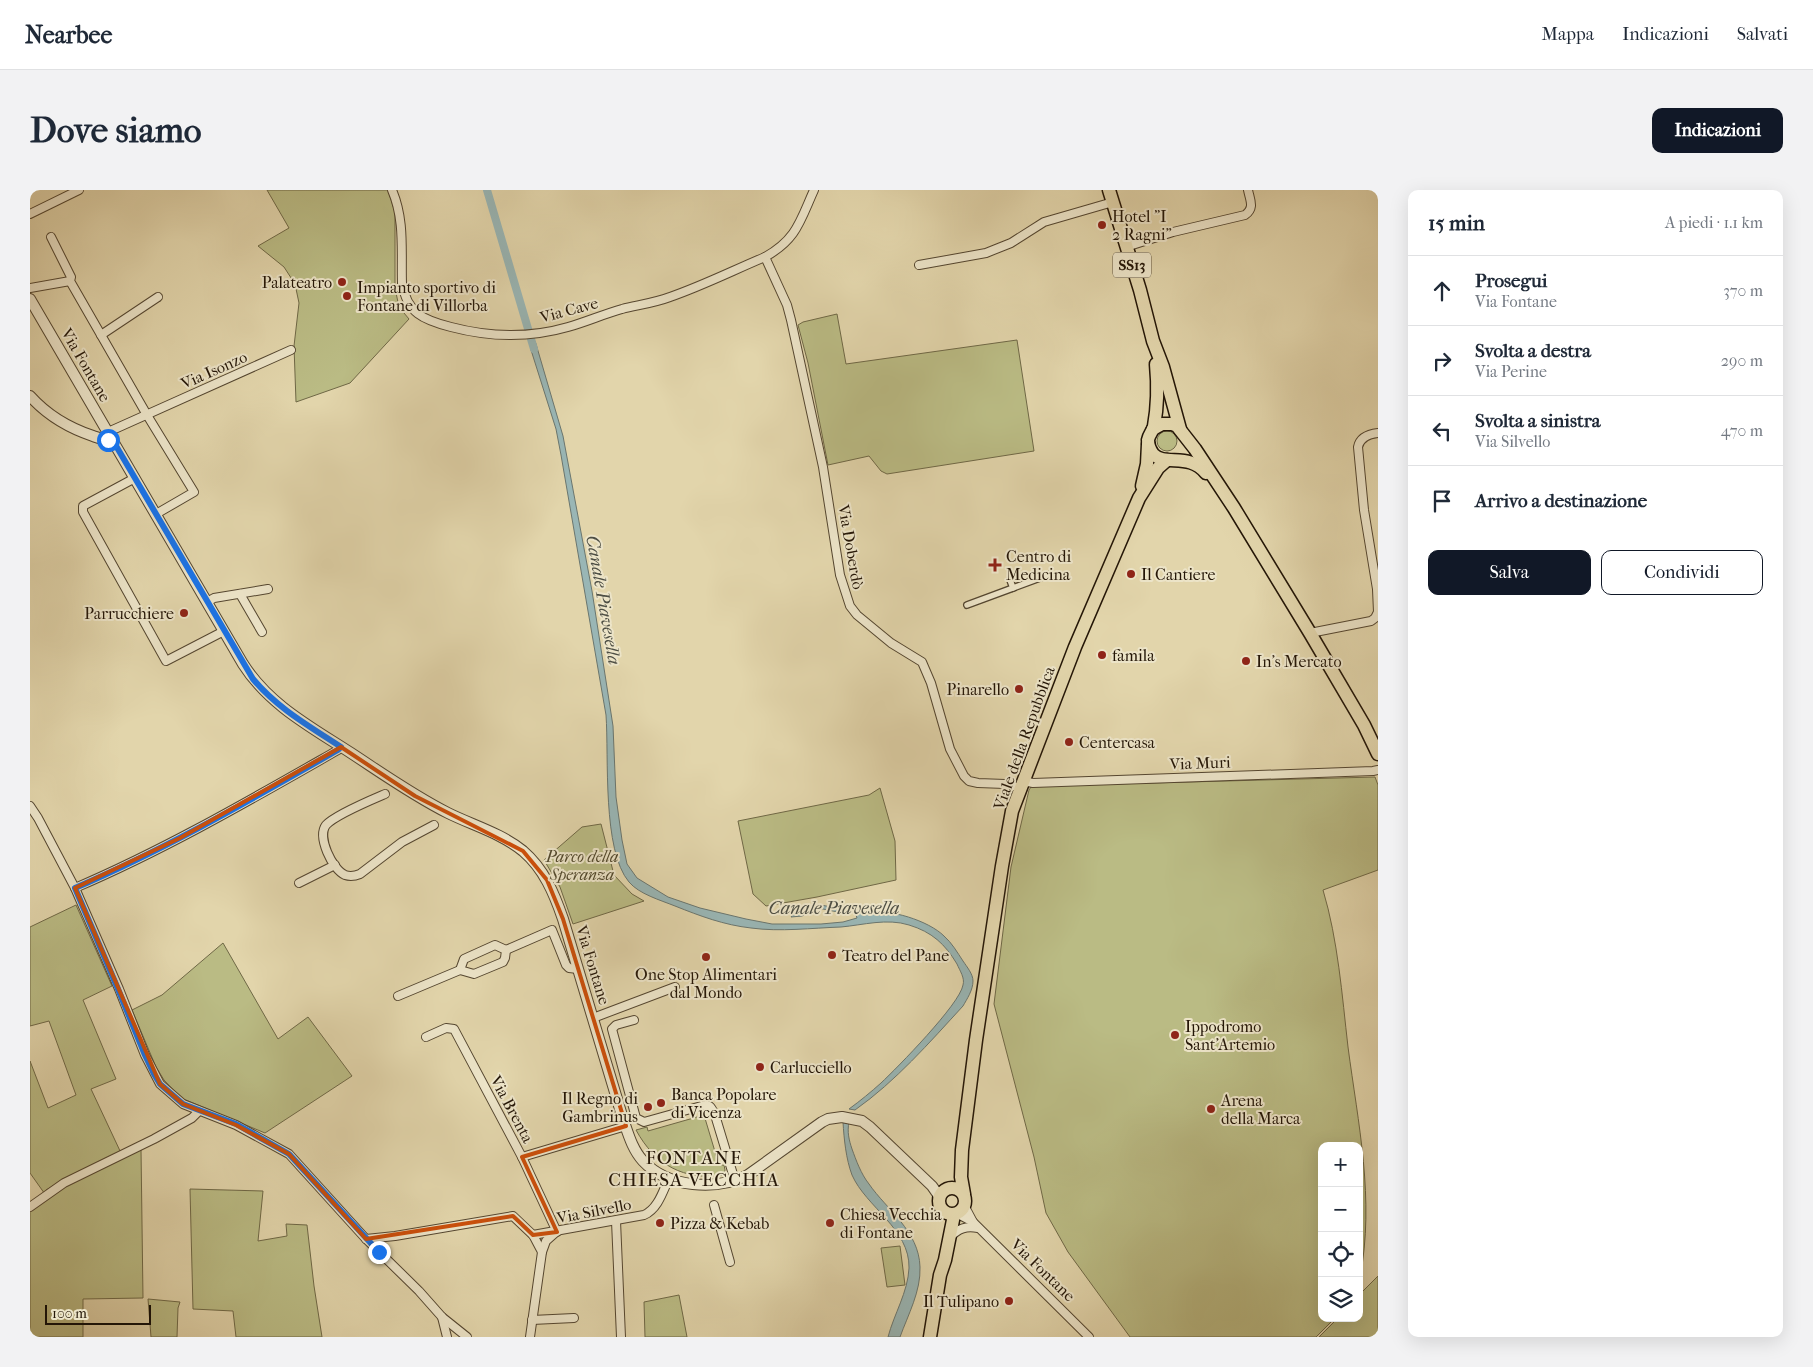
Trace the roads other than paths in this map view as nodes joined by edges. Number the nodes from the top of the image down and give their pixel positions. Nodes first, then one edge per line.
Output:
1 (79, 190) edge
2 (392, 190) edge
3 (814, 190) edge
4 (1248, 190) edge
5 (1111, 196) edge
6 (30, 214) edge
7 (51, 237) dead end
8 (1126, 247) junction
9 (765, 257) junction
10 (919, 265) dead end
11 (70, 281) junction
12 (30, 288) edge
13 (158, 297) dead end
14 (30, 299) edge
15 (101, 335) junction
16 (1153, 341) junction
17 (291, 350) dead end
18 (1163, 367) junction
19 (30, 396) edge
20 (147, 414) junction
21 (1153, 429) junction
22 (1182, 431) junction
23 (1378, 433) edge
24 (110, 436) junction
25 (1148, 443) junction
26 (1168, 460) junction
27 (134, 478) junction
28 (1139, 498) junction
29 (1234, 508) junction
30 (156, 514) junction
31 (1048, 576) dead end
32 (1010, 580) dead end
33 (1013, 588) junction
34 (268, 589) dead end
35 (240, 594) junction
36 (207, 602) junction
37 (967, 605) dead end
38 (224, 631) junction
39 (262, 632) dead end
40 (1310, 633) junction
41 (341, 747) junction
42 (1378, 754) edge
43 (1378, 770) edge
44 (1022, 784) junction
45 (385, 794) dead end
46 (30, 806) edge
47 (434, 825) dead end
48 (335, 865) junction
49 (299, 882) dead end
50 (75, 888) junction
51 (563, 919) junction
52 (552, 930) junction
53 (506, 950) junction
54 (578, 969) junction
55 (460, 970) junction
56 (675, 987) dead end
57 (398, 996) dead end
58 (593, 1018) junction
59 (634, 1020) dead end
60 (426, 1037) dead end
61 (629, 1094) junction
62 (617, 1097) junction
63 (200, 1111) junction
64 (626, 1126) junction
65 (962, 1150) junction
66 (522, 1158) junction
67 (669, 1178) junction
68 (735, 1181) junction
69 (941, 1190) junction
70 (714, 1206) dead end
71 (30, 1207) edge
72 (957, 1208) junction
73 (616, 1221) junction
74 (976, 1225) junction
75 (556, 1232) junction
76 (533, 1235) junction
77 (395, 1236) junction
78 (949, 1238) junction
79 (366, 1239) junction
80 (379, 1252) junction
81 (542, 1252) junction
82 (730, 1262) dead end
83 (940, 1275) junction
84 (442, 1317) junction
85 (574, 1318) dead end
86 (532, 1320) junction
87 (448, 1337) edge
88 (462, 1337) edge
89 (467, 1337) edge
90 (530, 1337) edge
91 (621, 1337) edge
92 (930, 1337) edge
93 (1089, 1337) edge

1 - 6 street
2 - 9 street, Via Cave
3 - 9 street, Via Cave
4 - 8 street
5 - 8 main road, SS13
5 - 10 street
7 - 11 street
8 - 16 main road, SS13
9 - 44 street, Via Doberdò
11 - 12 street
11 - 15 street
13 - 15 street
14 - 24 street, Via Fontane
15 - 20 street
16 - 18 main road
16 - 21 main road
17 - 20 street, Via Isonzo
18 - 22 main road
18 - 29 main road
19 - 24 street
20 - 24 street, Via Isonzo
20 - 30 street
21 - 22 main road
21 - 25 main road
22 - 26 main road
22 - 29 main road
23 - 40 street
24 - 27 street, Via Fontane
25 - 26 main road
25 - 28 main road
26 - 28 main road
26 - 29 main road
27 - 30 street, Via Fontane
27 - 38 street
28 - 44 main road, Viale della Repubblica
29 - 40 main road
30 - 36 street, Via Fontane
31 - 33 street
32 - 33 street
33 - 37 street
34 - 35 street
35 - 36 street
35 - 39 street
36 - 38 street, Via Fontane
38 - 41 street, Via Fontane
40 - 42 main road
41 - 50 street
41 - 51 street, Via Fontane
43 - 44 street, Via Muri
44 - 65 main road, Viale della Repubblica
45 - 48 street
46 - 50 street
47 - 48 street
48 - 49 street
50 - 63 street
51 - 52 street
51 - 54 street, Via Fontane
52 - 53 street
52 - 54 street
53 - 55 street
53 - 55 street
54 - 58 street, Via Fontane
55 - 57 street
56 - 58 street
58 - 62 street, Via Fontane
59 - 61 street
60 - 66 street, Via Brenta
61 - 62 street
61 - 68 street
62 - 64 street, Via Fontane
63 - 71 street
63 - 79 street
64 - 66 street
64 - 67 street, Via Fontane
65 - 69 main road, Viale della Repubblica
65 - 72 main road, Viale della Repubblica
66 - 75 street, Via Brenta
67 - 68 street, Via Fontane
67 - 73 street, Via Silvello
68 - 69 street, Via Fontane
69 - 72 main road, Viale della Repubblica
69 - 72 main road
70 - 82 street
72 - 74 street, Via Fontane
72 - 78 main road, Viale della Repubblica
72 - 83 main road, Viale della Repubblica
73 - 75 street, Via Silvello
73 - 91 street
74 - 78 street
74 - 93 street, Via Fontane
75 - 76 street, Via Silvello
75 - 81 street
76 - 77 street
76 - 81 street
77 - 79 street
77 - 80 street
78 - 83 main road, Viale della Repubblica
79 - 80 street
80 - 84 street
81 - 86 street
83 - 92 main road, Viale della Repubblica
84 - 87 street
84 - 89 street
85 - 86 street
86 - 90 street
88 - 89 street

